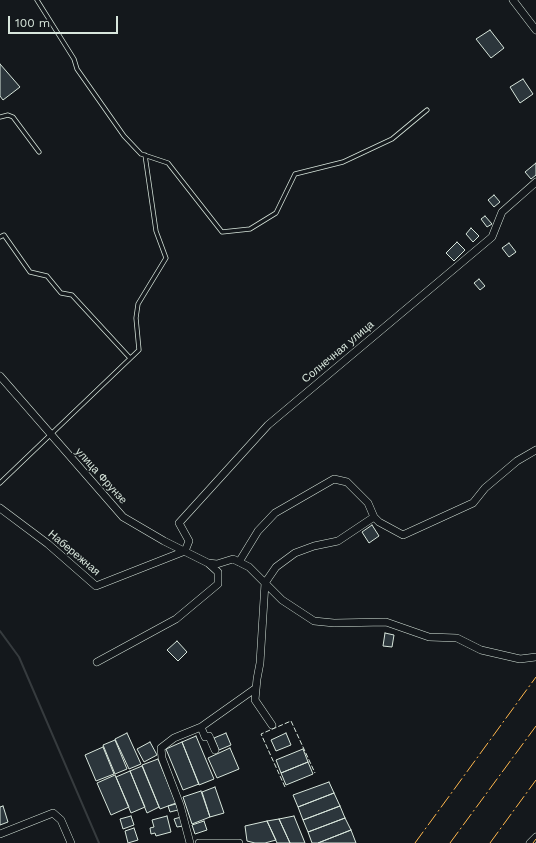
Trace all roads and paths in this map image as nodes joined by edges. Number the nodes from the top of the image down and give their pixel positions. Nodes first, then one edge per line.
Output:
1 (38, 0) edge
2 (513, 0) edge
3 (535, 27) edge
4 (427, 110) dead end
5 (0, 117) edge
6 (39, 152) dead end
7 (145, 155) junction
8 (536, 182) edge
9 (0, 237) edge
10 (130, 358) junction
11 (0, 376) edge
12 (50, 435) junction
13 (536, 450) edge
14 (0, 483) edge
15 (0, 508) edge
16 (374, 517) junction
17 (185, 552) junction
18 (240, 562) junction
19 (208, 563) junction
20 (265, 582) junction
21 (536, 658) edge
22 (97, 662) dead end
23 (256, 688) junction
24 (272, 725) dead end
25 (201, 727) junction
26 (214, 750) dead end
27 (0, 834) edge
28 (536, 837) edge
29 (71, 843) edge
30 (190, 843) edge
31 (199, 843) edge
32 (239, 843) edge
33 (530, 843) edge

1 - 7 lane
2 - 3 street
4 - 7 lane
5 - 6 lane
7 - 10 lane
8 - 17 street, Солнечная улица
9 - 10 lane
10 - 12 lane
11 - 12 street, улица Фрунзе
12 - 14 lane
12 - 17 street, улица Фрунзе
13 - 16 street
15 - 17 street, Набережная
16 - 18 street
16 - 20 street
17 - 19 street, улица Фрунзе
18 - 19 street
18 - 20 street
19 - 22 street
20 - 21 street
20 - 23 street
23 - 24 street
23 - 25 street
25 - 26 street
25 - 30 street
27 - 29 street
28 - 33 street
31 - 32 street

